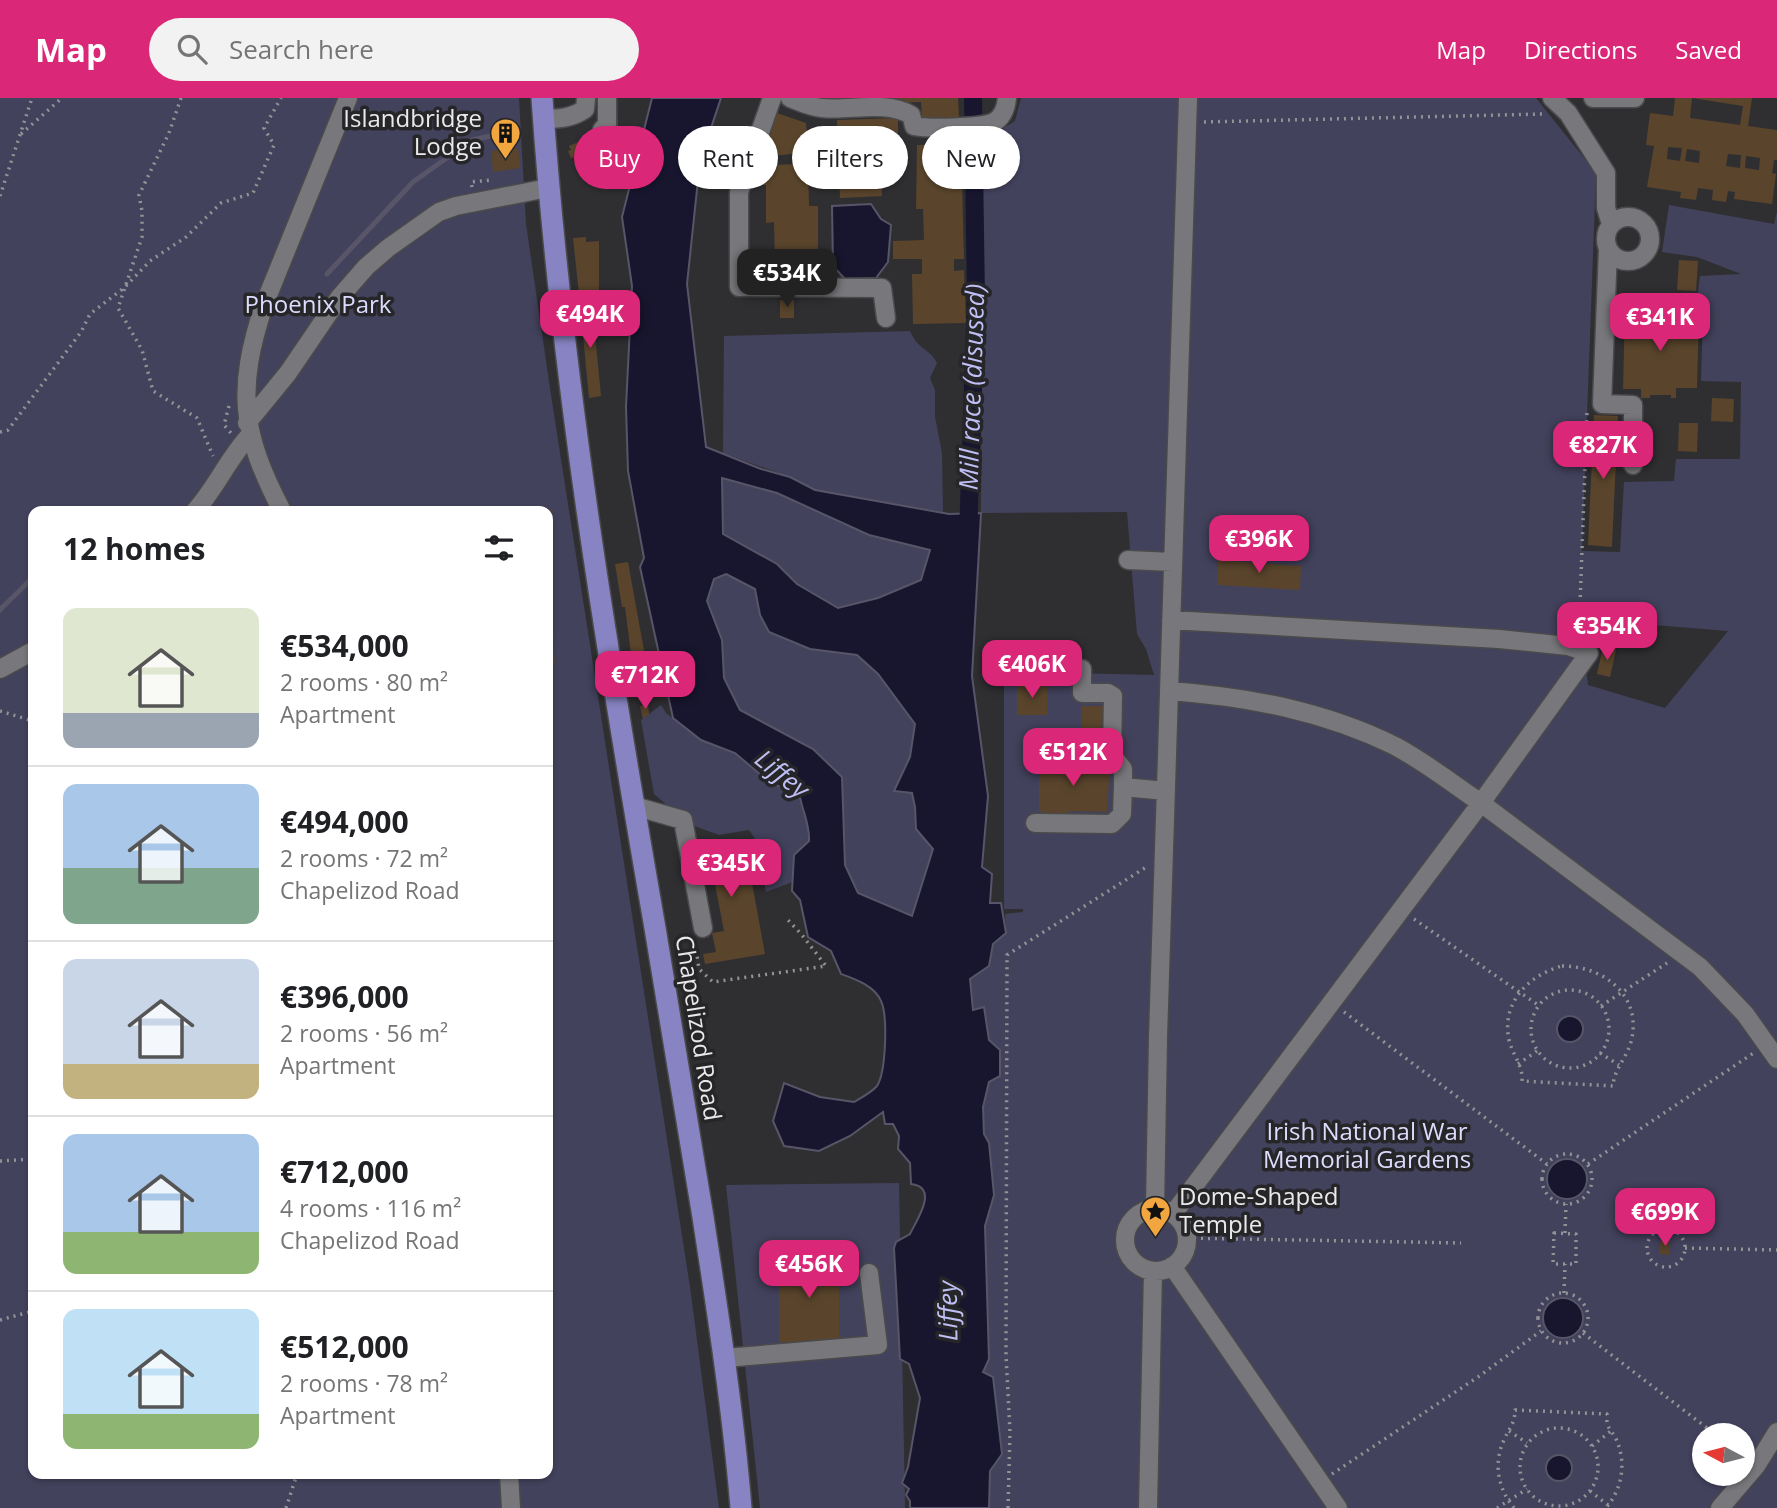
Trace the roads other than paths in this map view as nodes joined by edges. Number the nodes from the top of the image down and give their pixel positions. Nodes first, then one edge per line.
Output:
1 (348, 98) edge
2 (586, 98) edge
3 (607, 98) edge
4 (772, 98) edge
5 (790, 98) edge
6 (1007, 98) edge
7 (1188, 98) edge
8 (1552, 98) edge
9 (1593, 98) edge
10 (1635, 98) edge
11 (542, 109) edge
12 (605, 126) edge
13 (548, 187) junction
14 (1611, 224) junction
15 (1608, 248) junction
16 (886, 318) dead end
17 (249, 429) junction
18 (1633, 465) dead end
19 (199, 506) edge
20 (279, 506) edge
21 (1128, 560) dead end
22 (1173, 562) junction
23 (1171, 620) junction
24 (28, 653) edge
25 (0, 669) edge
26 (1082, 669) dead end
27 (1170, 691) junction
28 (1123, 787) junction
29 (1166, 791) junction
30 (1481, 803) junction
31 (634, 806) junction
32 (1035, 823) dead end
33 (703, 929) road end
34 (1772, 1051) edge
35 (1155, 1208) junction
36 (1173, 1214) junction
37 (1172, 1266) junction
38 (1153, 1271) junction
39 (869, 1273) dead end
40 (724, 1357) junction
41 (1777, 1433) edge
42 (509, 1479) edge
43 (511, 1508) edge
44 (741, 1508) edge
45 (1148, 1508) edge
46 (1338, 1508) edge
47 (1720, 1508) edge

1 - 17 street
2 - 11 street
3 - 12 street
4 - 16 street
5 - 6 street
7 - 22 street
8 - 14 street
9 - 10 street
11 - 13 main road, Chapelizod Road
13 - 17 street
13 - 31 main road, Chapelizod Road
14 - 15 street
14 - 15 street
15 - 18 street
17 - 19 street
17 - 20 street
21 - 22 street
22 - 23 street
23 - 27 street
23 - 30 street
24 - 25 street
26 - 28 street
27 - 29 street
27 - 30 street
28 - 29 street
28 - 32 street
29 - 35 street
30 - 34 street
30 - 36 street
31 - 33 street
31 - 40 main road, Chapelizod Road
35 - 36 street
35 - 38 street
36 - 37 street
37 - 38 street
37 - 46 street
38 - 45 street
39 - 40 street
40 - 44 main road, Chapelizod Road
41 - 47 street
42 - 43 street

